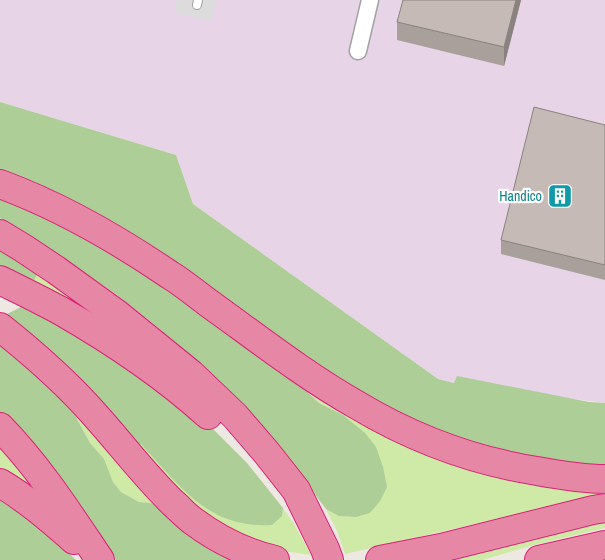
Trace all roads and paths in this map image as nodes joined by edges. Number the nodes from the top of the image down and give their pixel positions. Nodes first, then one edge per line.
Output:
1 (370, 0) edge
2 (358, 51) dead end
3 (0, 184) edge
4 (0, 234) edge
5 (0, 280) edge
6 (0, 327) edge
7 (0, 428) edge
8 (605, 479) edge
9 (0, 483) edge
10 (291, 495) junction
11 (605, 508) edge
12 (605, 545) edge
13 (327, 555) edge
14 (99, 560) edge
15 (275, 560) edge
16 (380, 560) edge
17 (539, 560) edge

1 - 2 street
3 - 8 highway
4 - 10 highway
5 - 10 highway
6 - 15 highway
7 - 14 highway
9 - 14 highway
10 - 13 highway
11 - 16 highway
12 - 17 highway

